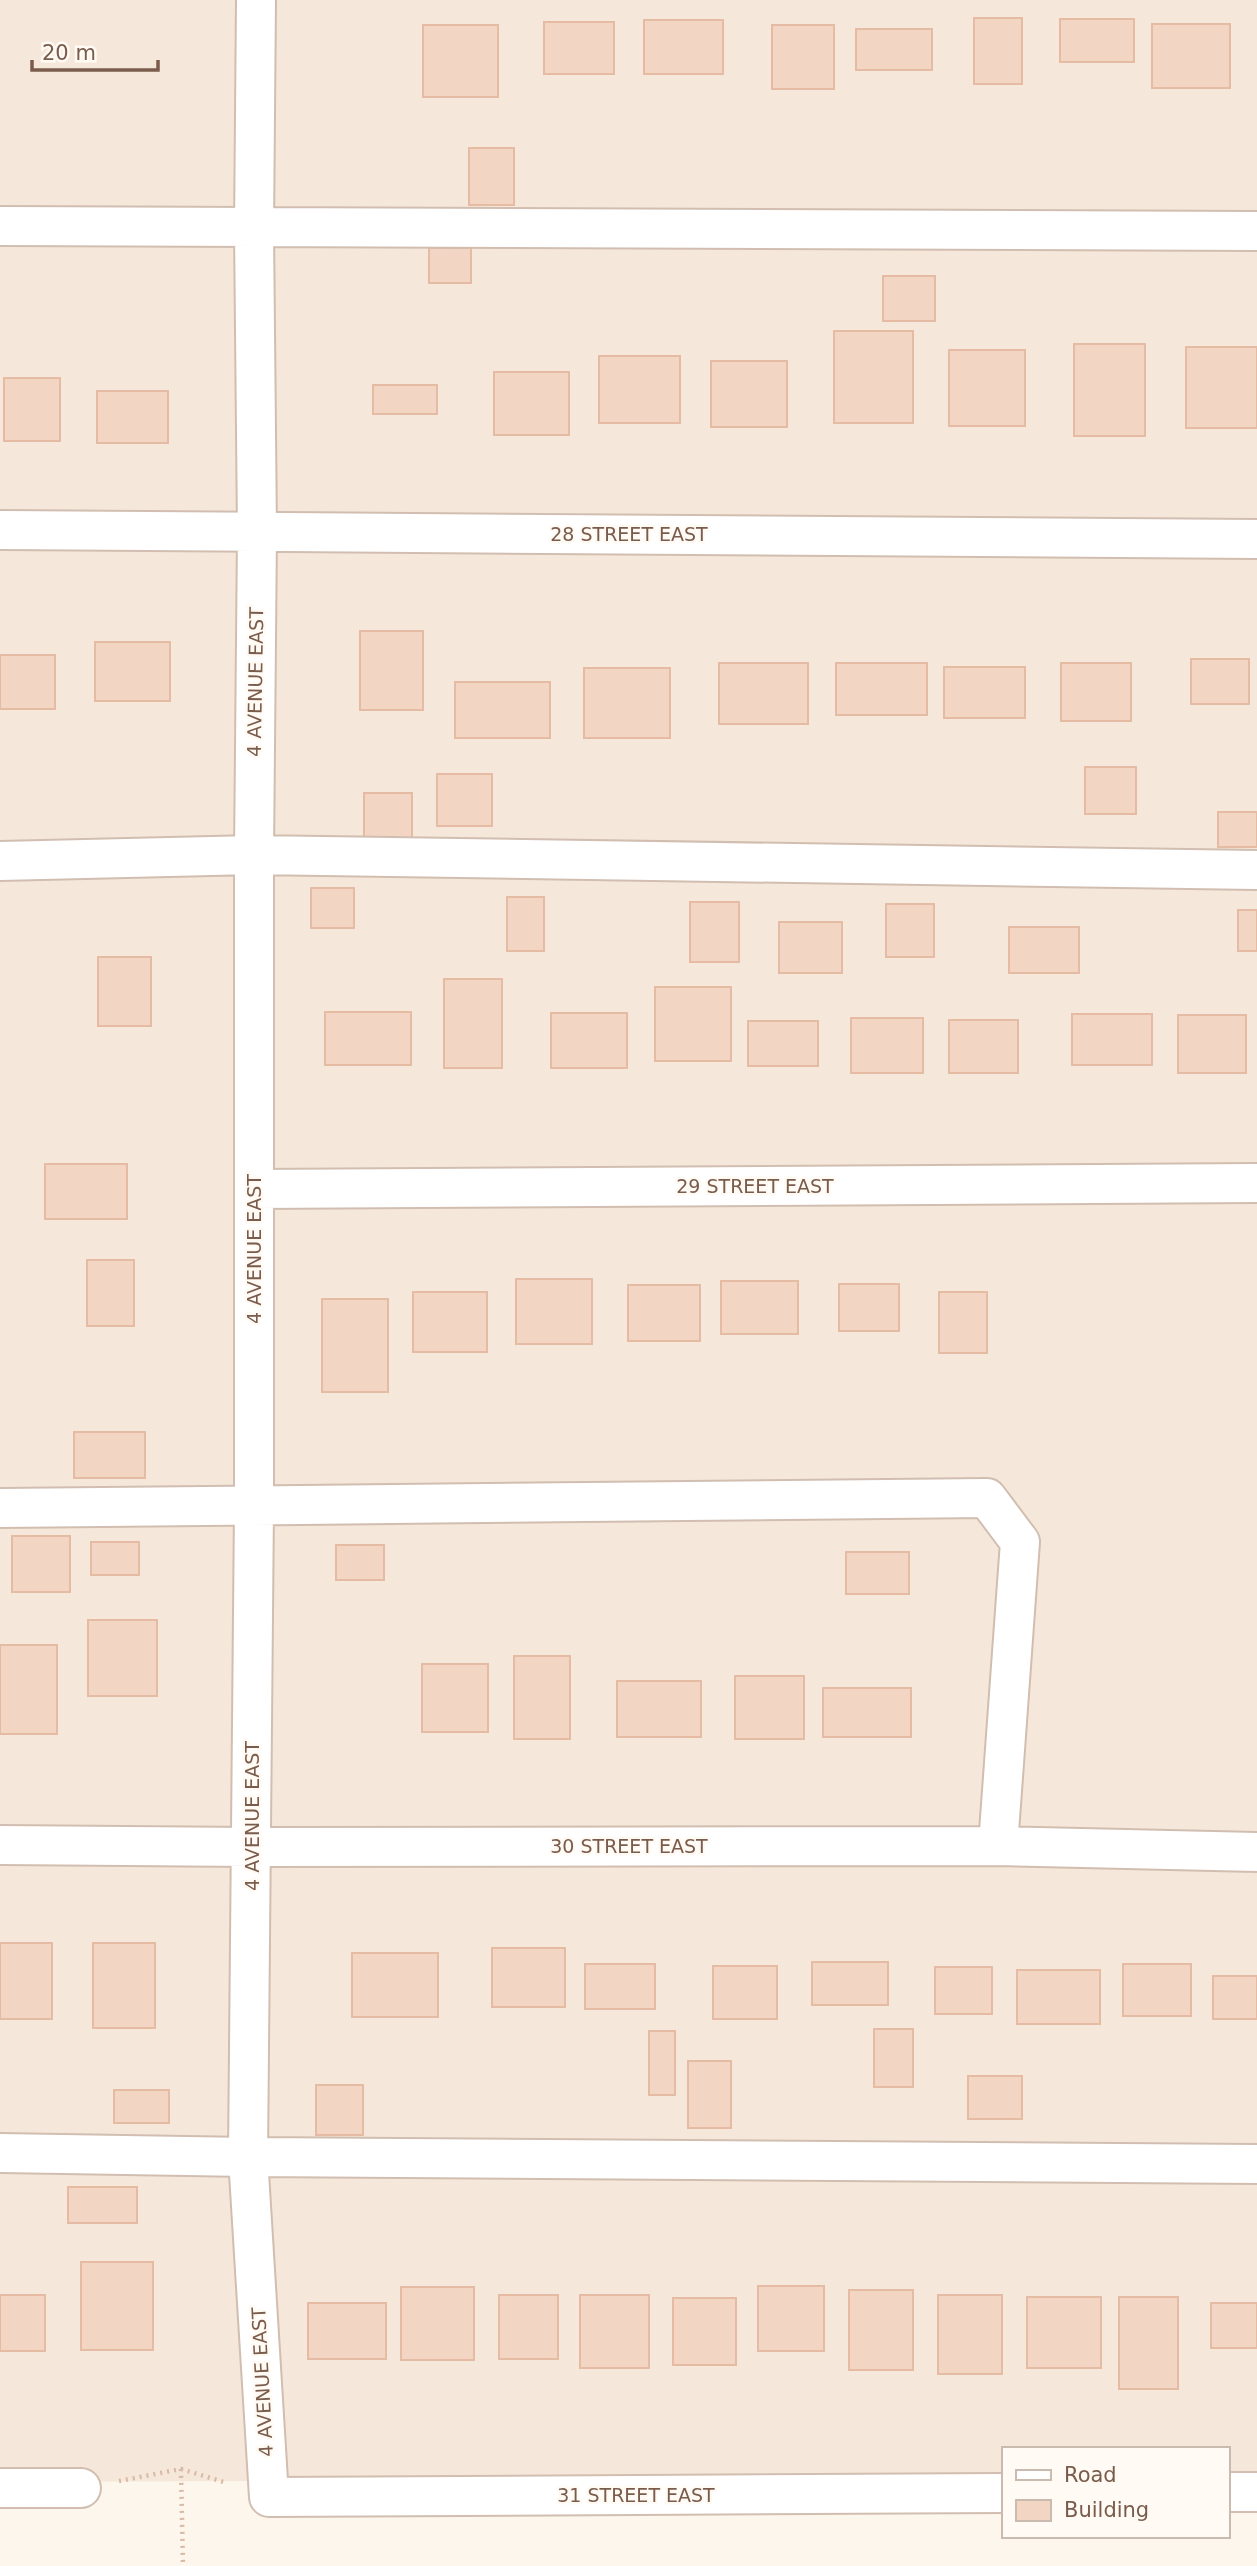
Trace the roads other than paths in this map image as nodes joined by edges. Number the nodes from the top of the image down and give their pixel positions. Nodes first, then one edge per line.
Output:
1 (256, 0) edge
2 (0, 226) edge
3 (254, 229) junction
4 (1257, 231) edge
5 (0, 530) edge
6 (257, 532) junction
7 (1257, 539) edge
8 (254, 855) junction
9 (0, 861) edge
10 (1257, 870) edge
11 (1257, 1183) edge
12 (254, 1189) junction
13 (254, 1506) junction
14 (0, 1508) edge
15 (0, 1845) edge
16 (998, 1846) junction
17 (251, 1847) junction
18 (1257, 1852) edge
19 (0, 2153) edge
20 (248, 2157) junction
21 (1257, 2164) edge
22 (0, 2488) edge
23 (81, 2488) road end
24 (1229, 2492) edge
25 (1257, 2492) edge
26 (1002, 2493) edge
27 (269, 2497) joint

1 - 3 street, 4 AVENUE EAST
2 - 3 street
3 - 4 street
3 - 6 street, 4 AVENUE EAST
5 - 6 street, 28 STREET EAST
6 - 7 street, 28 STREET EAST
6 - 8 street, 4 AVENUE EAST
8 - 9 street
8 - 10 street
8 - 12 street, 4 AVENUE EAST
11 - 12 street, 29 STREET EAST
12 - 13 street, 4 AVENUE EAST
13 - 14 street
13 - 16 street
13 - 17 street, 4 AVENUE EAST
15 - 17 street, 30 STREET EAST
16 - 17 street, 30 STREET EAST
16 - 18 street, 30 STREET EAST
17 - 20 street, 4 AVENUE EAST
19 - 20 street
20 - 21 street
20 - 27 street, 4 AVENUE EAST
22 - 23 street
24 - 25 street
26 - 27 street, 31 STREET EAST

